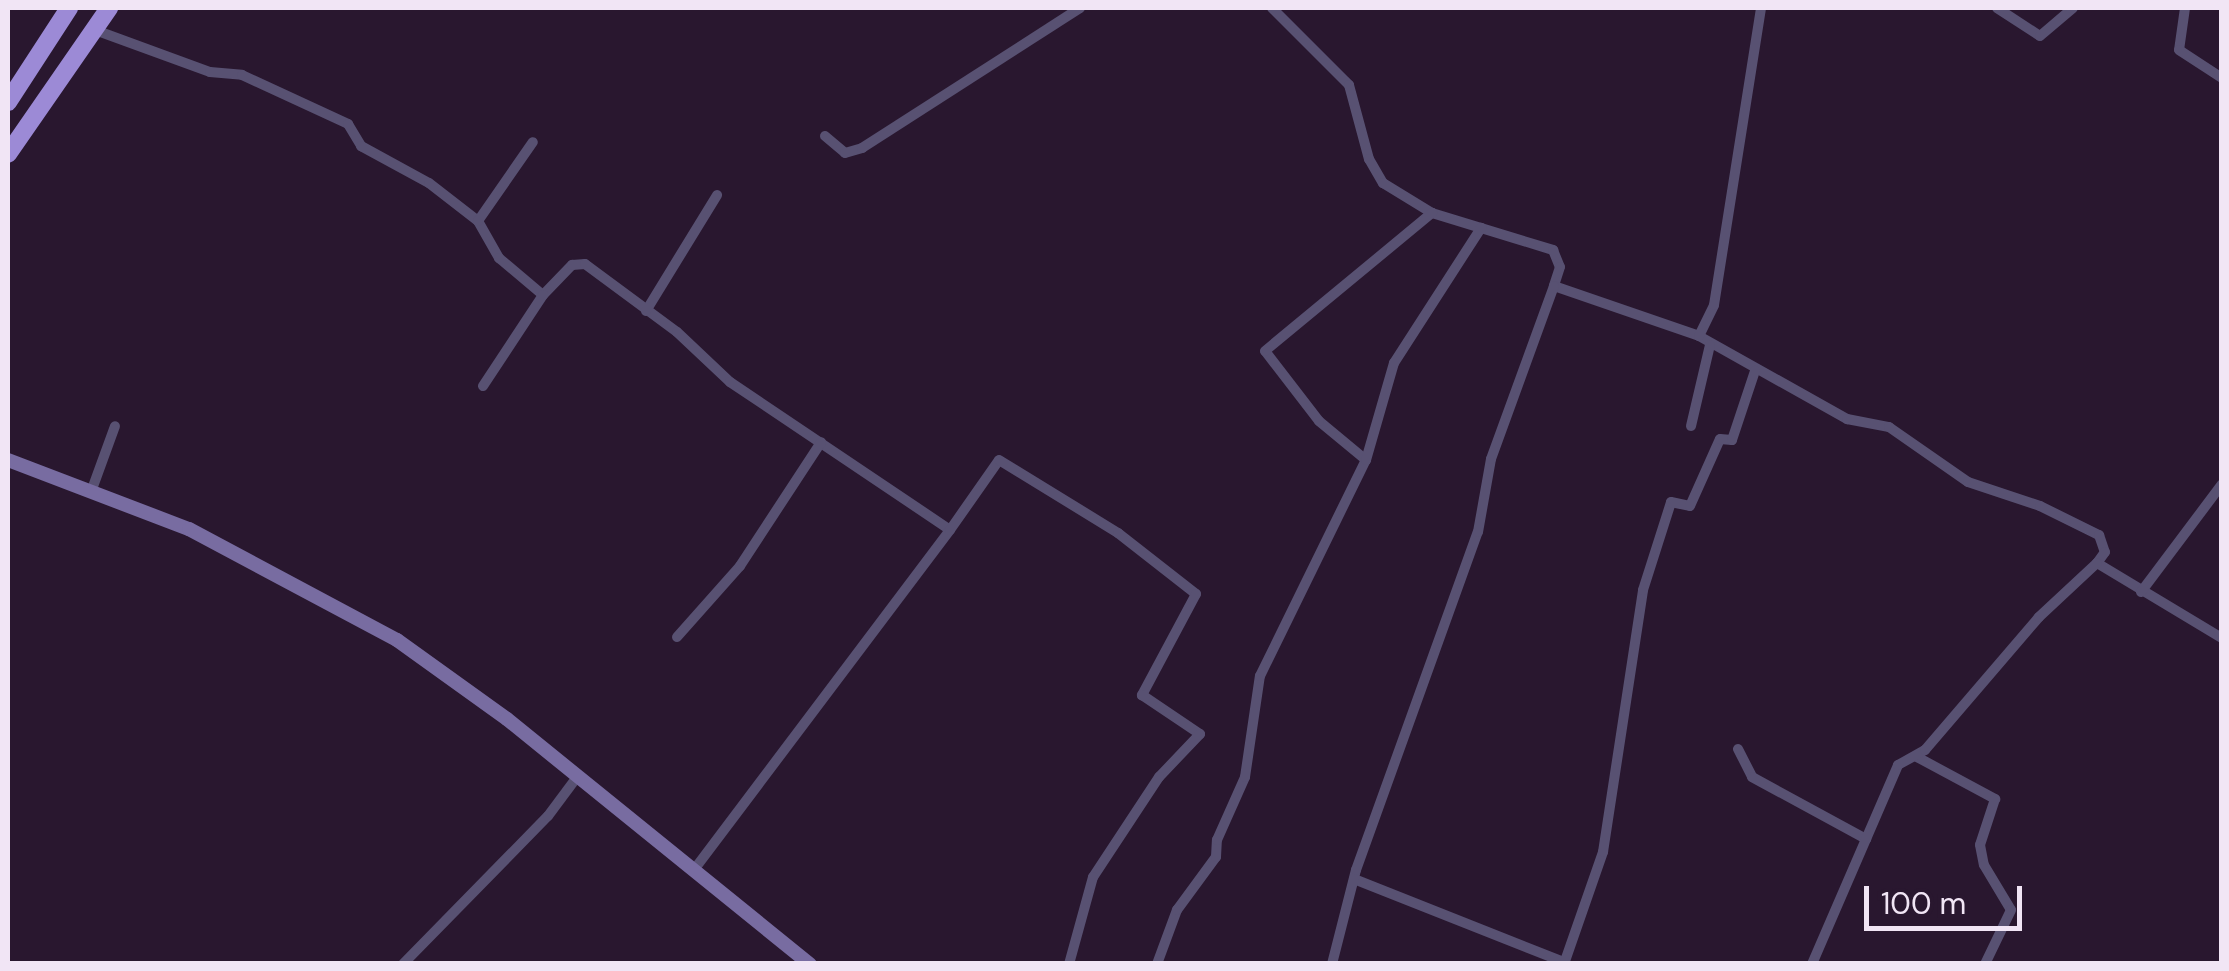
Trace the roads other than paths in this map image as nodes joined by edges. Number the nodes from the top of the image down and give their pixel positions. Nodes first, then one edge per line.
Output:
1 (109, 8) edge
2 (1080, 8) edge
3 (1272, 8) edge
4 (1761, 8) edge
5 (1998, 8) edge
6 (2073, 8) edge
7 (2185, 8) edge
8 (61, 9) edge
9 (95, 30) junction
10 (2222, 78) edge
11 (8, 102) edge
12 (825, 136) dead end
13 (533, 142) dead end
14 (8, 154) edge
15 (717, 195) dead end
16 (1432, 213) junction
17 (478, 222) junction
18 (1481, 228) junction
19 (1554, 286) junction
20 (543, 295) junction
21 (646, 310) junction
22 (1699, 336) junction
23 (1710, 345) junction
24 (1755, 370) junction
25 (484, 386) dead end
26 (114, 426) dead end
27 (1691, 426) dead end
28 (821, 442) junction
29 (8, 460) edge
30 (1366, 460) junction
31 (2222, 484) edge
32 (91, 492) junction
33 (950, 530) junction
34 (2097, 563) junction
35 (2141, 592) junction
36 (677, 637) dead end
37 (2222, 638) edge
38 (1738, 749) dead end
39 (1917, 757) junction
40 (576, 777) junction
41 (1866, 839) junction
42 (694, 870) junction
43 (1354, 880) junction
44 (1564, 963) edge
45 (403, 964) edge
46 (810, 964) edge
47 (1069, 964) edge
48 (1158, 964) edge
49 (1332, 964) edge
50 (1812, 964) edge
51 (1985, 964) edge

1 - 9 highway
2 - 12 street
3 - 16 street
4 - 22 street
5 - 6 street
7 - 10 street
8 - 11 highway
9 - 14 highway
9 - 17 street
13 - 17 street
15 - 21 street
16 - 18 street
16 - 30 street
17 - 20 street
18 - 19 street
18 - 30 street
19 - 22 street
19 - 43 street
20 - 21 street
20 - 25 street
21 - 28 street
22 - 23 street
23 - 24 street
23 - 27 street
24 - 34 street
24 - 44 street
26 - 32 street
28 - 33 street
28 - 36 street
29 - 32 main road
30 - 48 street
31 - 35 street
32 - 40 main road
33 - 42 street
33 - 47 street
34 - 35 street
34 - 39 street
35 - 37 street
38 - 41 street
39 - 41 street
39 - 51 street
40 - 42 main road
40 - 45 street
41 - 50 street
42 - 46 main road
43 - 44 street
43 - 49 street

